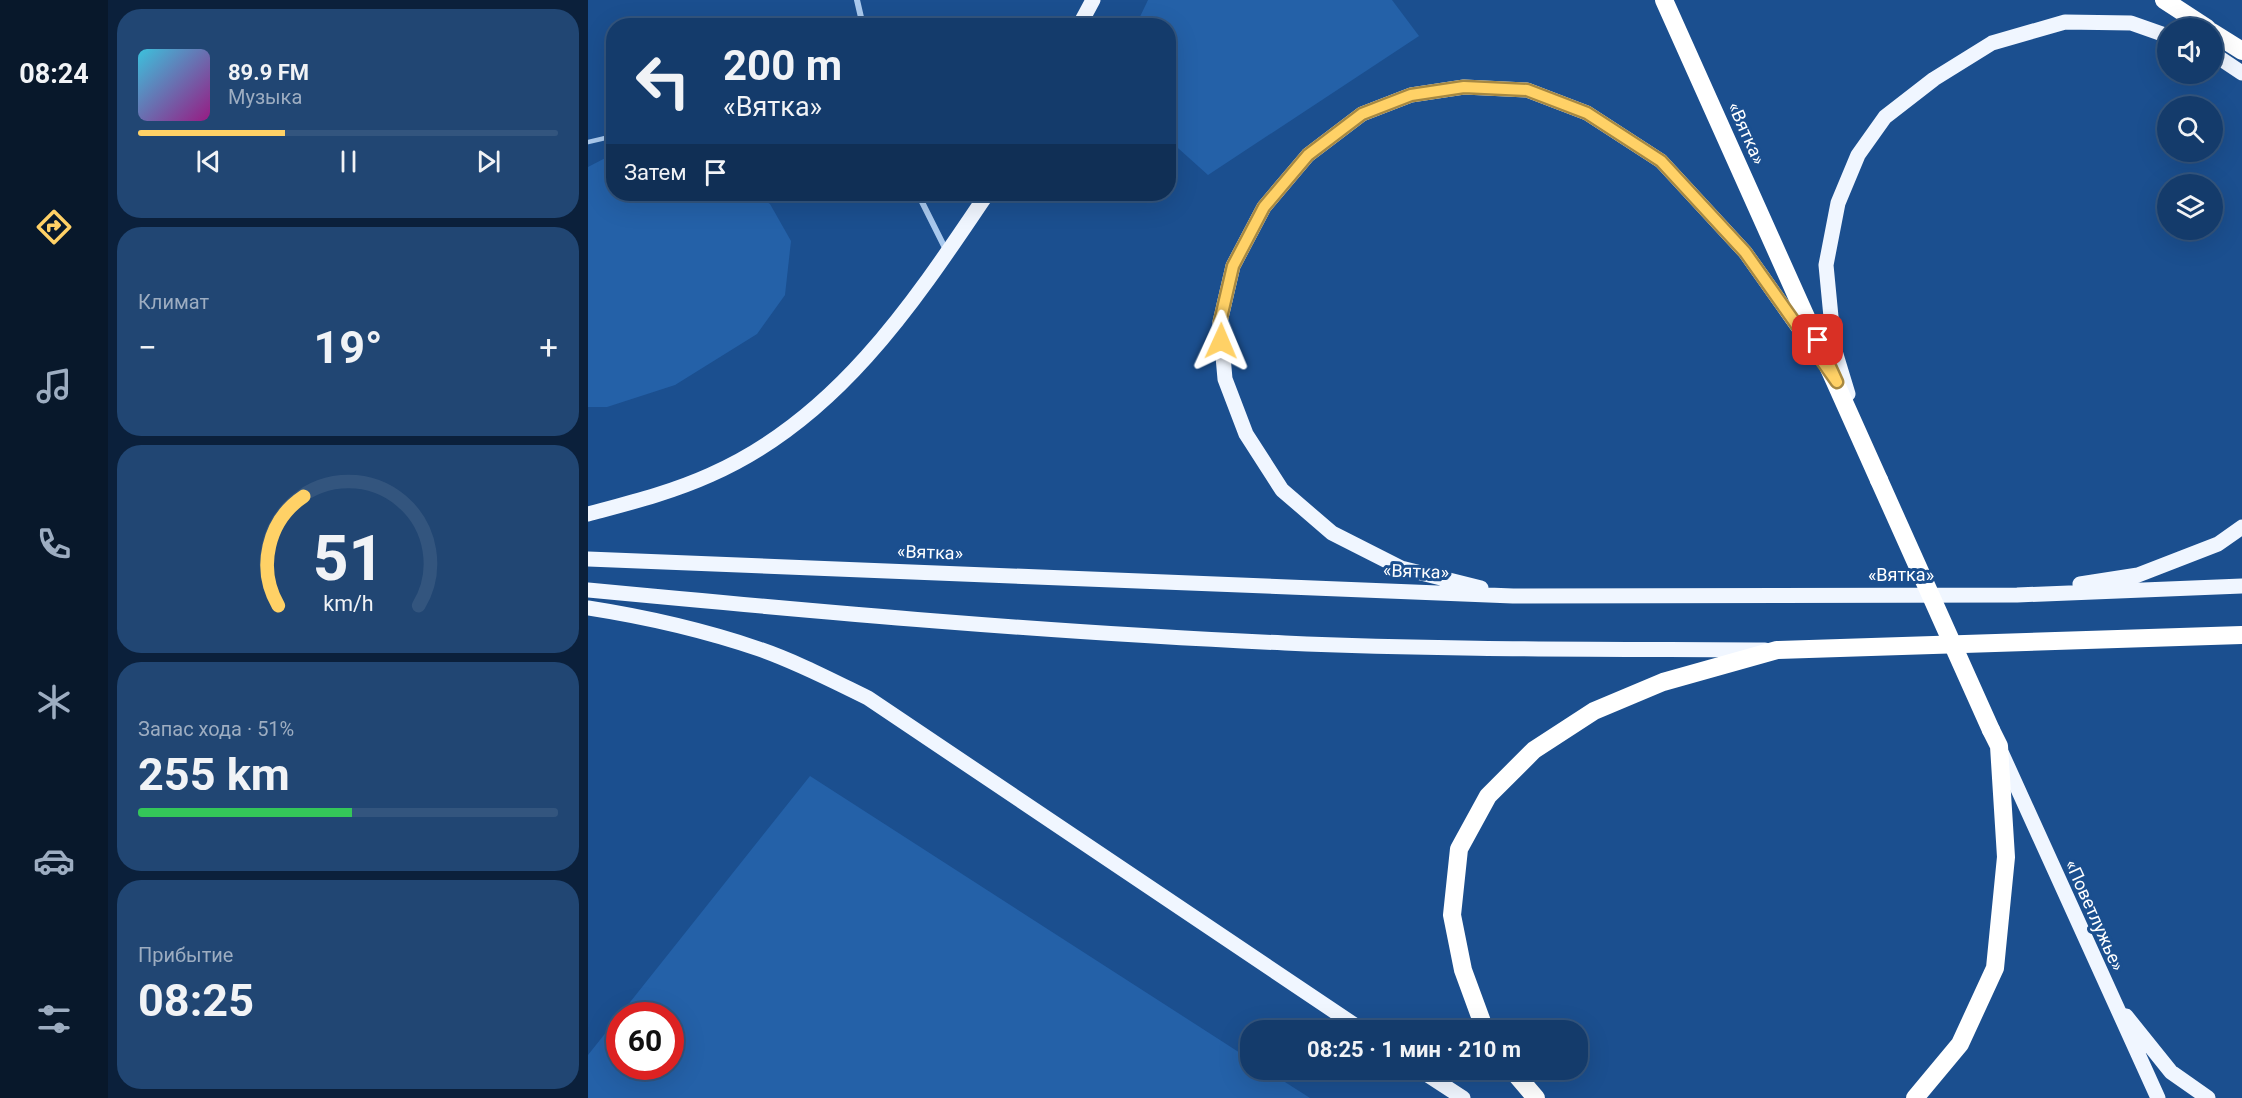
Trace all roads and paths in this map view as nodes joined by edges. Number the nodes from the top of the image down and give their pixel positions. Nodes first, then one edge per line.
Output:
1 (857, 0) edge
2 (1093, 0) edge
3 (1664, 0) edge
4 (2164, 0) edge
5 (861, 18) edge
6 (1083, 18) edge
7 (2192, 18) edge
8 (2157, 32) edge
9 (2223, 39) edge
10 (2242, 51) edge
11 (2223, 60) edge
12 (2242, 73) edge
13 (606, 137) edge
14 (588, 142) edge
15 (922, 201) edge
16 (982, 201) edge
17 (948, 252) junction
18 (1837, 382) junction
19 (1858, 431) junction
20 (588, 514) edge
21 (2242, 527) edge
22 (588, 559) edge
23 (2242, 586) edge
24 (588, 590) edge
25 (2017, 595) junction
26 (1513, 596) junction
27 (588, 608) edge
28 (2242, 635) edge
29 (1777, 650) junction
30 (1995, 738) junction
31 (2111, 998) junction
32 (1347, 1020) edge
33 (1481, 1020) edge
34 (1435, 1080) edge
35 (1521, 1080) edge
36 (1463, 1098) edge
37 (1536, 1098) edge
38 (1915, 1098) edge
39 (2158, 1098) edge
40 (2208, 1098) edge

1 - 5 street
2 - 6 main road
3 - 18 highway, «Вятка»
4 - 7 highway
8 - 19 main road
9 - 10 highway
11 - 12 main road
13 - 14 lane
15 - 17 street
16 - 17 main road
17 - 20 main road
18 - 19 highway, «Вятка»
18 - 26 main road
19 - 30 highway, «Вятка», bridge
21 - 25 main road
22 - 26 main road, «Вятка»
23 - 25 main road, «Вятка»
24 - 29 main road
25 - 26 main road, «Вятка»
27 - 32 main road
28 - 29 highway
29 - 33 highway
30 - 31 main road, «Поветлужье»
30 - 38 highway
31 - 39 main road, «Поветлужье»
31 - 40 main road
34 - 36 main road
35 - 37 highway

